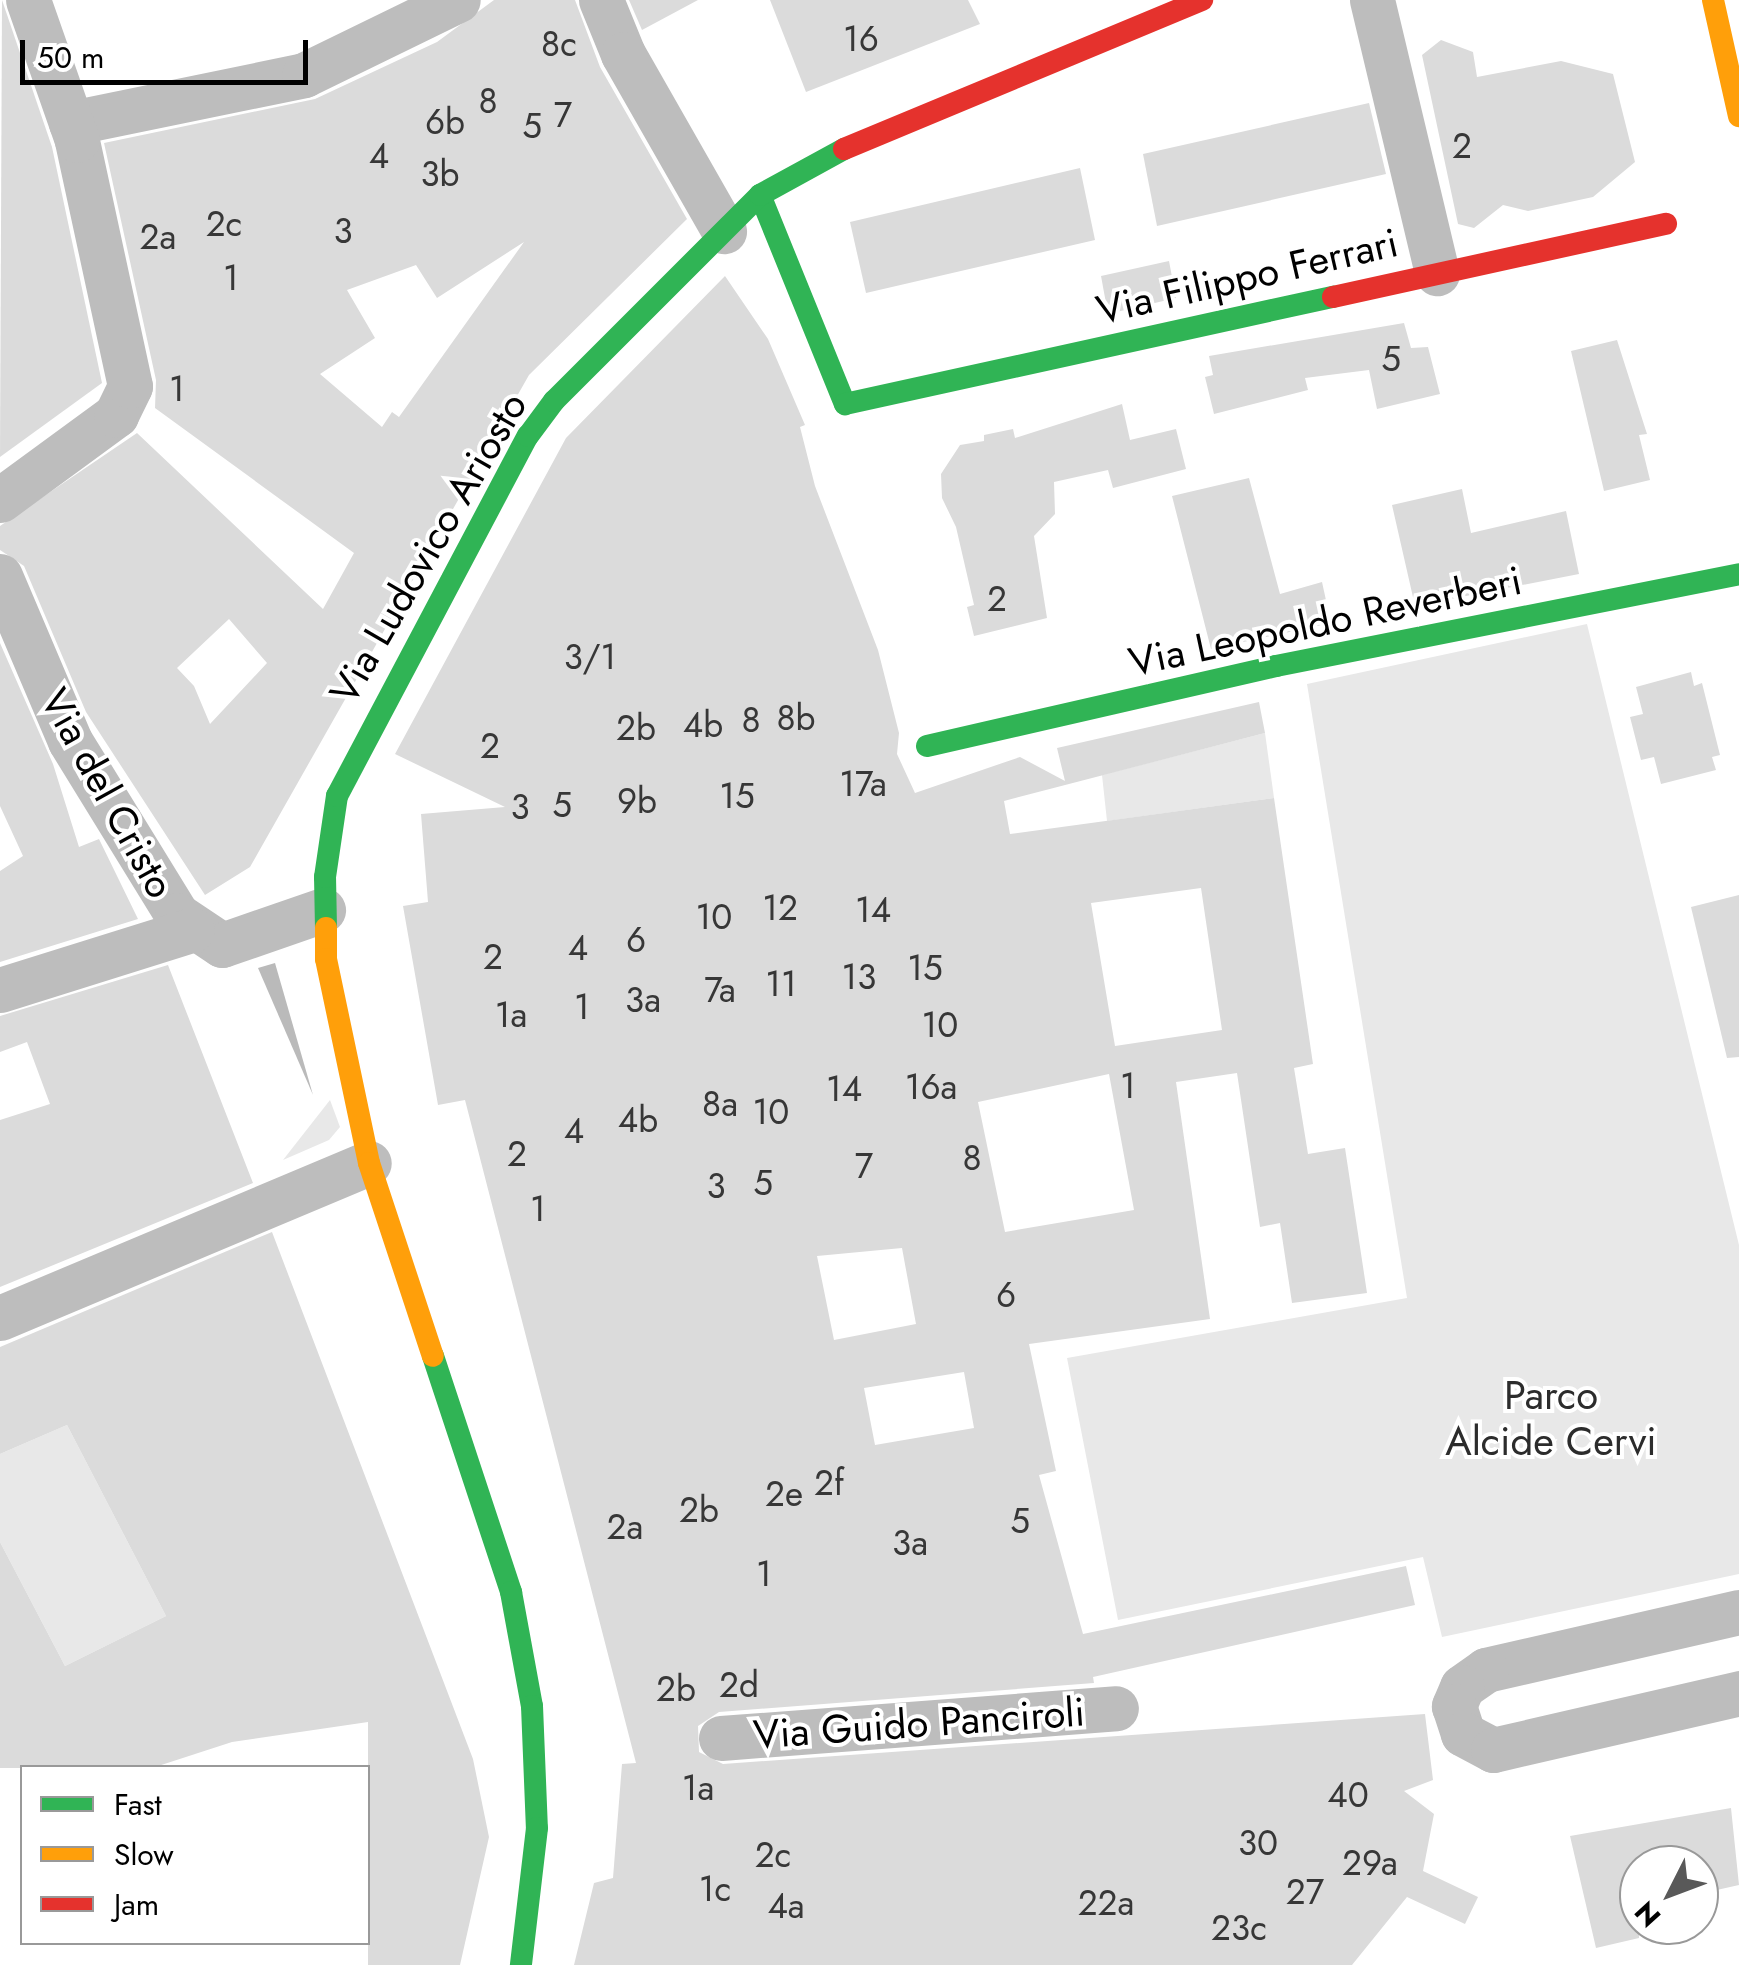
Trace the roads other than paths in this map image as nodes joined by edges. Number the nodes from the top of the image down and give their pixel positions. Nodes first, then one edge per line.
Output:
1 (28, 0) edge
2 (458, 0) edge
3 (600, 0) edge
4 (1202, 0) edge
5 (1713, 0) edge
6 (1374, 11) edge
7 (1739, 116) edge
8 (71, 124) junction
9 (760, 196) junction
10 (1666, 224) dead end
11 (724, 231) junction
12 (1436, 272) junction
13 (0, 500) edge
14 (1739, 574) edge
15 (0, 576) edge
16 (927, 746) dead end
17 (323, 910) junction
18 (192, 930) junction
19 (0, 990) edge
20 (369, 1164) junction
21 (0, 1318) edge
22 (1739, 1612) edge
23 (1739, 1693) edge
24 (1116, 1708) dead end
25 (721, 1738) dead end
26 (521, 1965) edge

1 - 8 street
2 - 8 street
3 - 11 street
4 - 9 street, Via Ludovico Ariosto
5 - 7 street
6 - 12 street
8 - 13 street
9 - 11 street, Via Ludovico Ariosto
9 - 12 street, Via Filippo Ferrari
10 - 12 street, Via Filippo Ferrari
11 - 17 street, Via Ludovico Ariosto
14 - 16 street, Via Leopoldo Reverberi
15 - 18 street, Via del Cristo
17 - 18 street, Via del Cristo
17 - 20 street, Via Ludovico Ariosto
18 - 19 street
20 - 21 street
20 - 26 street, Via Ludovico Ariosto
22 - 23 street
24 - 25 street, Via Guido Panciroli

